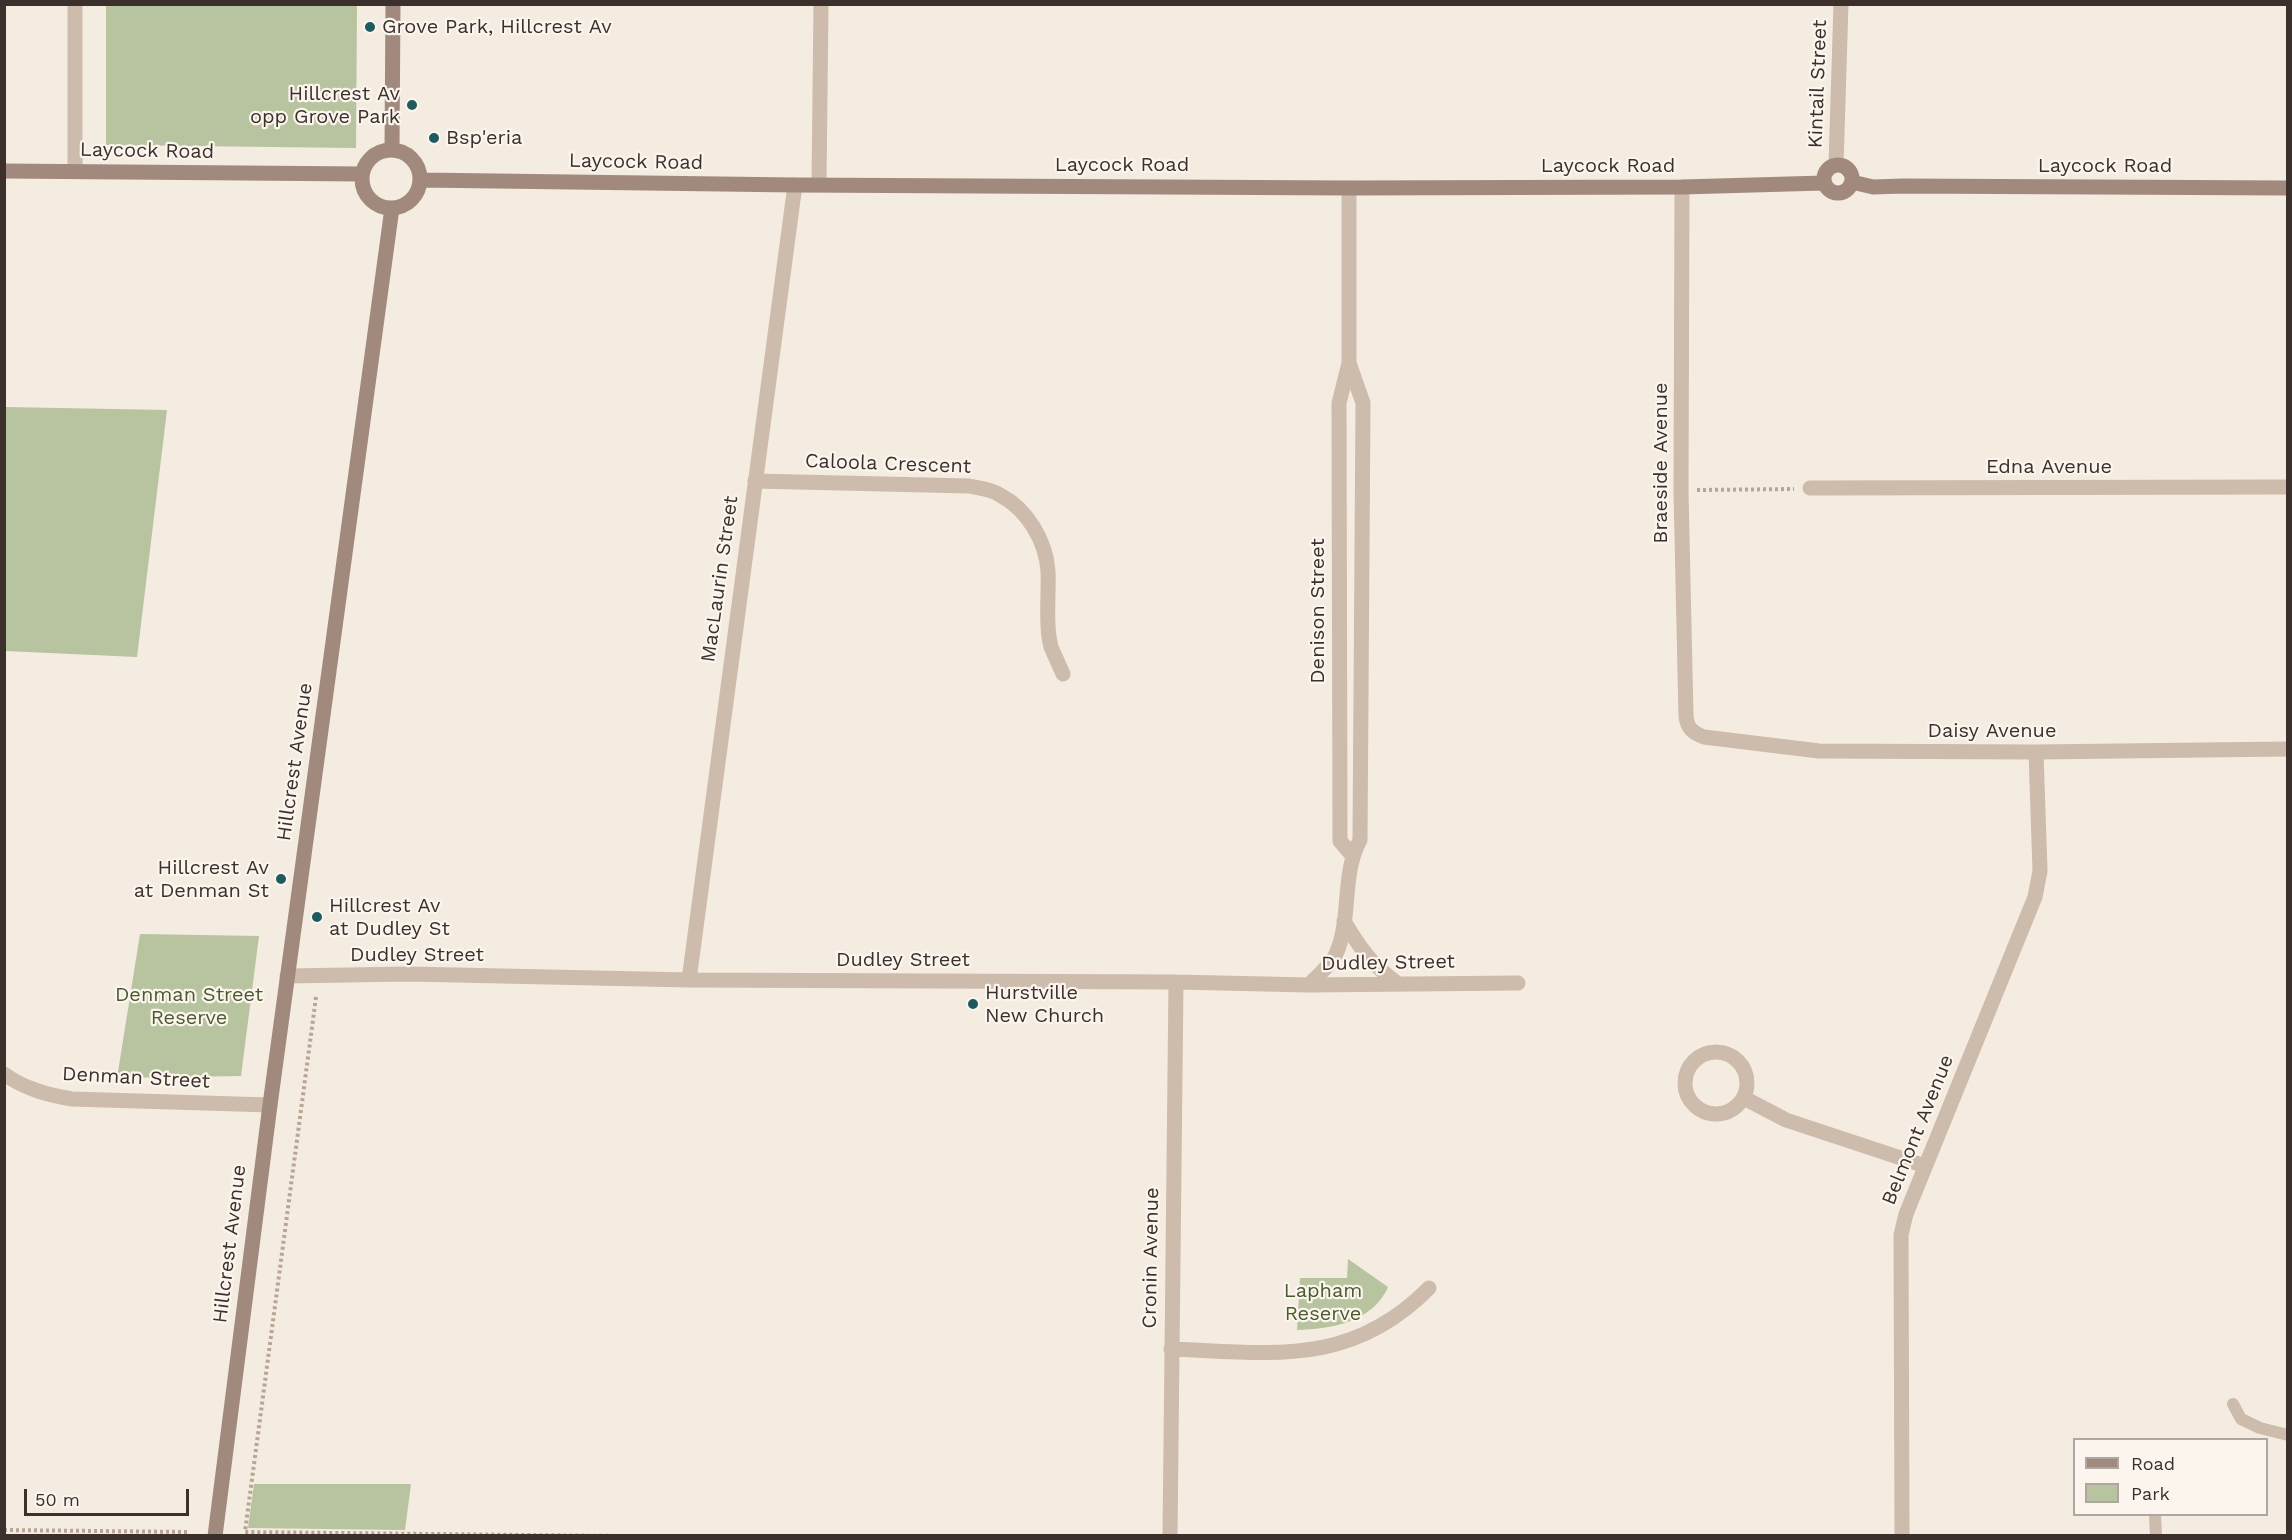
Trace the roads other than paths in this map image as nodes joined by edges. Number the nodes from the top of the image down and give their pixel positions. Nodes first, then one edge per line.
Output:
1 (75, 4) edge
2 (393, 4) edge
3 (821, 4) edge
4 (1841, 4) edge
5 (392, 149) junction
6 (1836, 165) junction
7 (4, 171) edge
8 (75, 171) junction
9 (362, 174) junction
10 (421, 180) junction
11 (1852, 182) junction
12 (1824, 183) junction
13 (819, 184) junction
14 (795, 185) junction
15 (1682, 187) junction
16 (1349, 188) junction
17 (2288, 188) edge
18 (392, 208) junction
19 (1349, 363) junction
20 (755, 481) junction
21 (2288, 487) edge
22 (1810, 488) road end
23 (1063, 674) dead end
24 (1697, 735) joint
25 (2288, 749) edge
26 (2036, 752) junction
27 (1352, 855) junction
28 (1344, 921) junction
29 (287, 976) junction
30 (689, 980) junction
31 (1176, 982) junction
32 (1397, 983) junction
33 (1518, 983) dead end
34 (1309, 986) junction
35 (4, 1074) edge
36 (1744, 1098) junction
37 (270, 1105) junction
38 (1925, 1166) junction
39 (1429, 1288) dead end
40 (1171, 1349) junction
41 (2233, 1404) dead end
42 (2288, 1434) edge
43 (2154, 1516) edge
44 (215, 1536) edge
45 (1170, 1536) edge
46 (1902, 1536) edge
47 (2156, 1536) edge

1 - 8 street
2 - 5 street
3 - 13 street
4 - 6 street, Kintail Street
5 - 9 street
5 - 10 street
6 - 11 street
6 - 12 street
7 - 8 street, Laycock Road
8 - 9 street, Laycock Road
9 - 18 street
10 - 14 street, Laycock Road
10 - 18 street
11 - 12 street
11 - 17 street, Laycock Road
12 - 15 street, Laycock Road
13 - 14 street, Laycock Road
13 - 16 street, Laycock Road
14 - 20 street, MacLaurin Street
15 - 16 street, Laycock Road
15 - 24 street, Braeside Avenue
16 - 19 street, Denison Street
18 - 29 street, Hillcrest Avenue
19 - 27 street, Denison Street
19 - 27 street, Denison Street
20 - 23 street, Caloola Crescent
20 - 30 street, MacLaurin Street
21 - 22 street, Edna Avenue
24 - 26 street, Daisy Avenue
25 - 26 street, Daisy Avenue
26 - 38 street, Belmont Avenue
27 - 28 street, Denison Street
28 - 32 street
28 - 34 street, Denison Street
29 - 30 street, Dudley Street
29 - 37 street, Hillcrest Avenue
30 - 31 street, Dudley Street
31 - 34 street, Dudley Street
31 - 40 street, Cronin Avenue
32 - 33 street, Dudley Street
32 - 34 street, Dudley Street
35 - 37 street, Denman Street
36 - 36 street
36 - 38 street
37 - 44 street, Hillcrest Avenue
38 - 46 street, Belmont Avenue
39 - 40 street
40 - 45 street, Cronin Avenue
41 - 42 lane
43 - 47 lane

